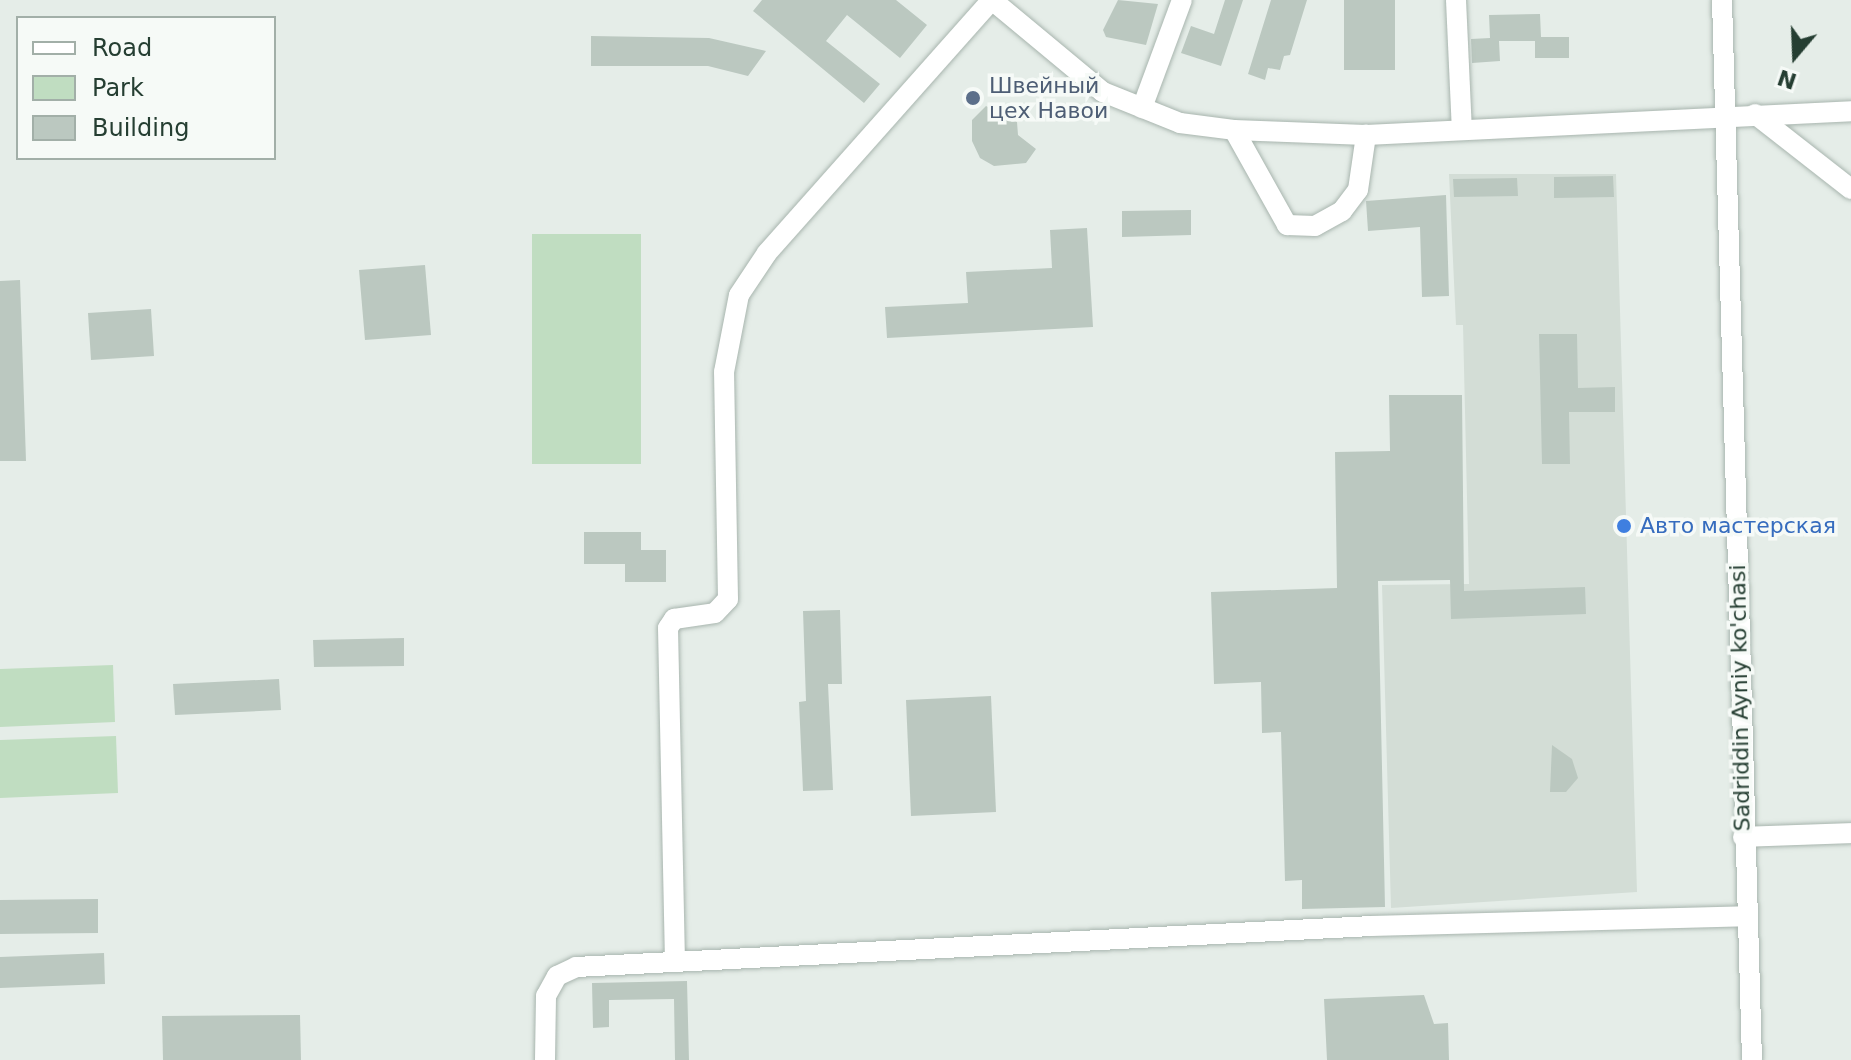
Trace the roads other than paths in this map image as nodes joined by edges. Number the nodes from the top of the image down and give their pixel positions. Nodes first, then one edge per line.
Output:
1 (992, 0) edge
2 (1182, 0) edge
3 (1456, 0) edge
4 (1722, 0) edge
5 (1142, 108) junction
6 (1851, 111) edge
7 (1755, 114) junction
8 (1726, 119) junction
9 (1234, 130) junction
10 (1462, 130) junction
11 (1366, 135) junction
12 (1851, 189) edge
13 (1851, 833) edge
14 (1743, 837) junction
15 (1746, 916) junction
16 (675, 962) junction
17 (545, 1060) edge
18 (1752, 1060) edge

1 - 5 street
1 - 16 street
2 - 5 street
3 - 10 street
4 - 8 street, Sadriddin Ayniy ko'chasi
5 - 9 street
6 - 7 street
7 - 8 street
7 - 12 street
8 - 10 street
8 - 14 street, Sadriddin Ayniy ko'chasi
9 - 11 street
9 - 11 street
10 - 11 street
13 - 14 street
14 - 15 street, Sadriddin Ayniy ko'chasi
15 - 16 street
15 - 18 street, Sadriddin Ayniy ko'chasi
16 - 17 street

